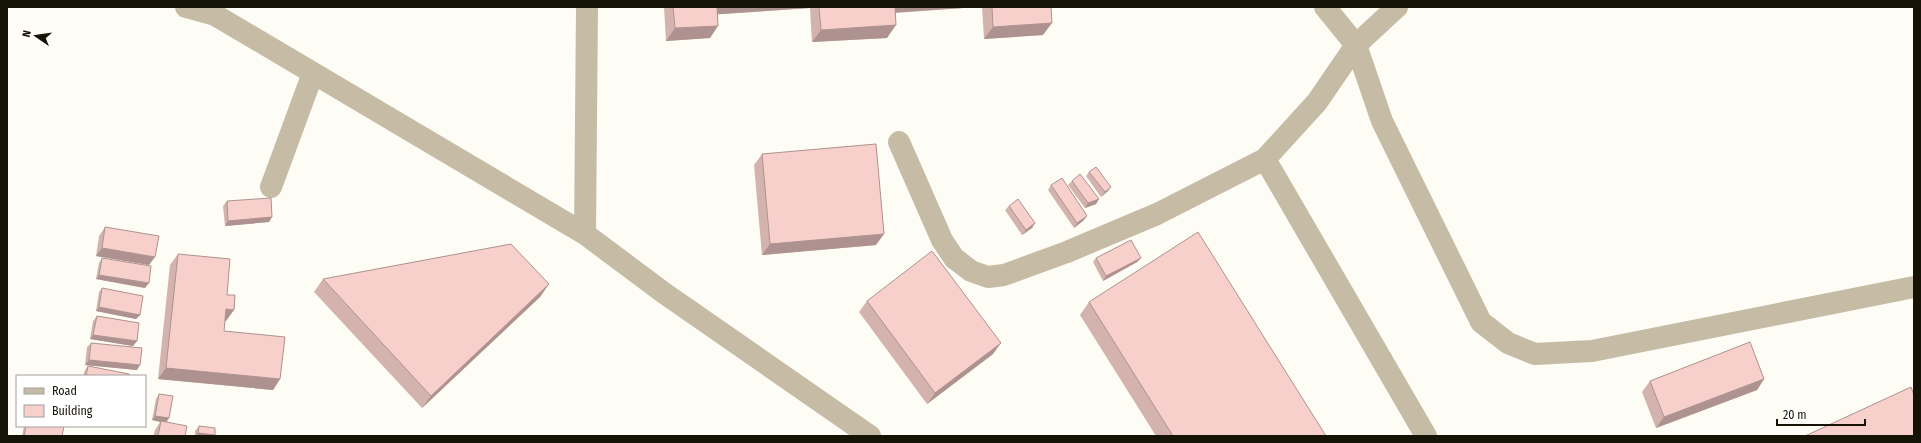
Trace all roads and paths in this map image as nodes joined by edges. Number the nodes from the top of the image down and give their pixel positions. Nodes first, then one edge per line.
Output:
1 (186, 7) edge
2 (587, 7) edge
3 (1325, 7) edge
4 (1397, 7) edge
5 (1356, 45) junction
6 (313, 73) junction
7 (899, 142) dead end
8 (1265, 159) junction
9 (271, 187) dead end
10 (585, 234) junction
11 (1914, 287) edge
12 (870, 436) edge
13 (1426, 436) edge

1 - 6 street
2 - 10 street
3 - 5 street
4 - 5 street
5 - 8 street
5 - 11 street
6 - 9 street
6 - 10 street
7 - 8 street
8 - 13 street
10 - 12 street

